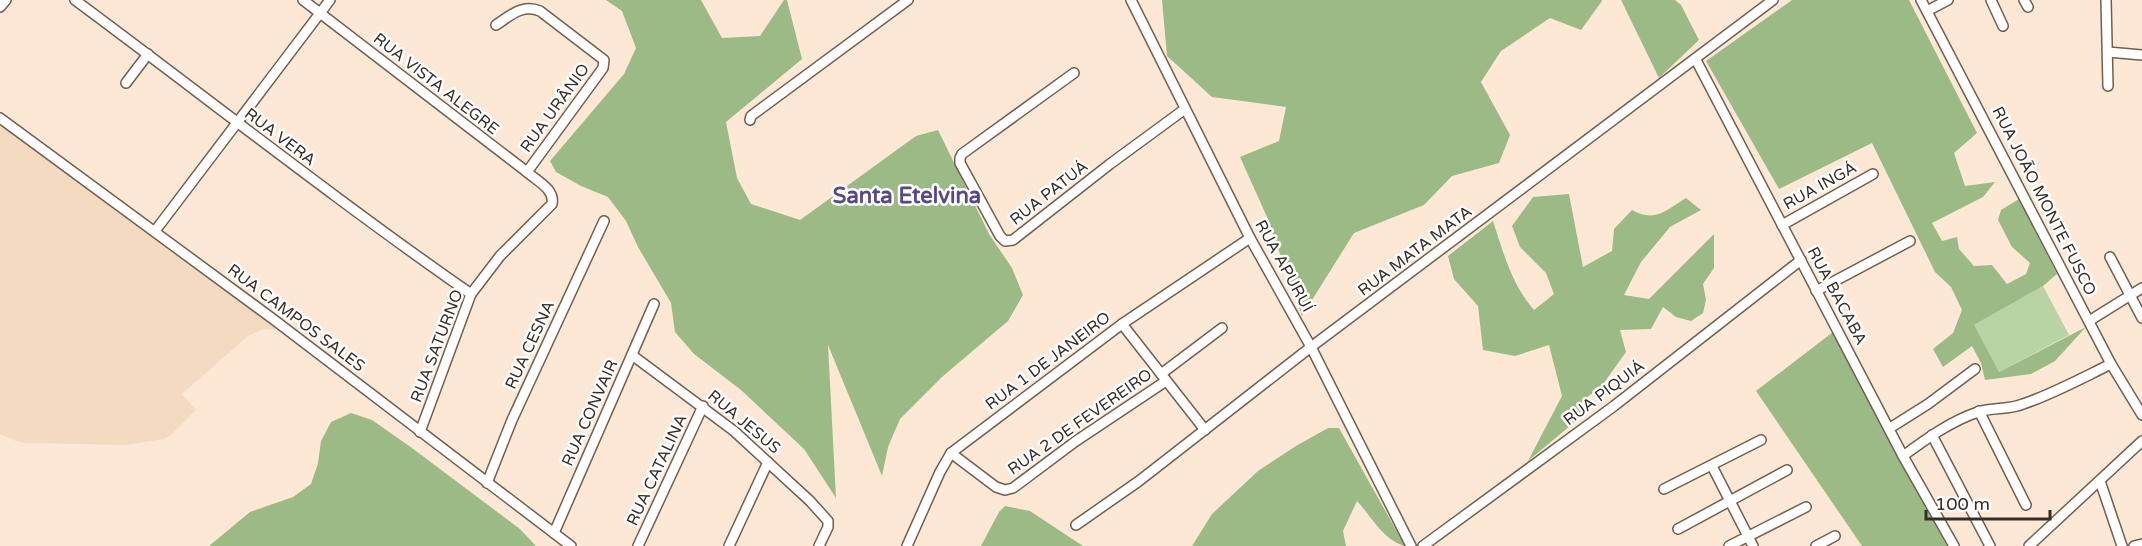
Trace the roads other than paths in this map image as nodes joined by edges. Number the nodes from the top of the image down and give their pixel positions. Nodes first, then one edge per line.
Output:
1 (6, 0) edge
2 (75, 0) edge
3 (303, 0) edge
4 (330, 0) edge
5 (908, 0) edge
6 (1131, 0) edge
7 (1773, 0) edge
8 (1921, 0) edge
9 (1948, 0) edge
10 (1991, 0) edge
11 (2106, 0) edge
12 (0, 7) edge
13 (1927, 11) junction
14 (320, 13) junction
15 (496, 25) dead end
16 (2003, 26) dead end
17 (2108, 52) junction
18 (148, 54) junction
19 (2142, 55) edge
20 (1696, 60) junction
21 (1074, 73) dead end
22 (126, 83) dead end
23 (2108, 86) dead end
24 (1185, 109) junction
25 (0, 118) edge
26 (750, 120) dead end
27 (236, 123) junction
28 (527, 172) junction
29 (1873, 174) dead end
30 (551, 192) joint
31 (604, 221) dead end
32 (1782, 225) junction
33 (155, 231) junction
34 (1250, 237) junction
35 (1910, 241) dead end
36 (2110, 257) dead end
37 (1801, 260) junction
38 (2142, 288) edge
39 (1816, 291) junction
40 (471, 294) junction
41 (2130, 296) junction
42 (654, 304) dead end
43 (2142, 318) edge
44 (2089, 321) junction
45 (1122, 324) junction
46 (1222, 328) dead end
47 (1311, 348) junction
48 (632, 356) junction
49 (2111, 364) junction
50 (1975, 369) dead end
51 (1164, 377) junction
52 (703, 406) junction
53 (1979, 411) junction
54 (2142, 415) edge
55 (1890, 428) junction
56 (1205, 430) junction
57 (420, 432) junction
58 (1932, 435) junction
59 (1761, 440) dead end
60 (2142, 441) edge
61 (951, 453) junction
62 (1903, 456) junction
63 (768, 462) junction
64 (1712, 466) junction
65 (1787, 470) dead end
66 (2100, 481) junction
67 (487, 483) junction
68 (1664, 489) dead end
69 (1730, 502) junction
70 (2026, 505) dead end
71 (1806, 507) dead end
72 (1076, 525) dead end
73 (1678, 530) dead end
74 (554, 533) junction
75 (1748, 536) junction
76 (1835, 536) dead end
77 (2142, 544) edge
78 (571, 546) edge
79 (639, 546) edge
80 (729, 546) edge
81 (819, 546) edge
82 (907, 546) edge
83 (1411, 546) edge
84 (1423, 546) edge
85 (1729, 546) edge
86 (1753, 546) edge
87 (1816, 546) edge
88 (1954, 546) edge
89 (1990, 546) edge
90 (2029, 546) edge
91 (2122, 546) edge
92 (2134, 546) edge

1 - 12 street
2 - 18 street, RUA VERA
3 - 14 street, RUA VISTA ALEGRE
4 - 14 street
5 - 26 street
6 - 24 street, RUA APURUÍ
7 - 20 street, RUA MATA MATA
8 - 13 street, RUA JOÃO MONTE FUSCO
9 - 13 street
10 - 16 street
11 - 17 street
13 - 44 street, RUA JOÃO MONTE FUSCO
14 - 27 street
14 - 28 street, RUA VISTA ALEGRE
15 - 28 street, RUA URÂNIO
17 - 19 street
17 - 23 street
18 - 22 street
18 - 27 street, RUA VERA
20 - 32 street, RUA BACABA
20 - 47 street, RUA MATA MATA
21 - 24 street, RUA PATUÁ
24 - 34 street, RUA APURUÍ
25 - 33 street, RUA CAMPOS SALES
27 - 33 street
27 - 40 street, RUA VERA
28 - 30 street, RUA VISTA ALEGRE
29 - 32 street, RUA INGÁ
30 - 40 street, RUA SATURNO
31 - 67 street, RUA CESNA
32 - 37 street, RUA BACABA
33 - 57 street, RUA CAMPOS SALES
34 - 45 street, RUA 1 DE JANEIRO
34 - 47 street, RUA APURUÍ
35 - 39 street
36 - 41 street
37 - 39 street, RUA BACABA
37 - 84 street, RUA PIQUIÁ
38 - 41 street
39 - 55 street, RUA BACABA
40 - 57 street, RUA SATURNO
41 - 43 street
41 - 44 street
42 - 48 street, RUA CONVAIR
44 - 49 street, RUA JOÃO MONTE FUSCO
45 - 51 street
45 - 61 street, RUA 1 DE JANEIRO
46 - 51 street, RUA 2 DE FEVEREIRO
47 - 56 street, RUA MATA MATA
47 - 83 street, RUA APURUÍ
48 - 52 street, RUA JESUS
48 - 74 street, RUA CONVAIR
49 - 53 street
49 - 54 street, RUA JOÃO MONTE FUSCO
50 - 55 street
51 - 56 street
51 - 61 street, RUA 2 DE FEVEREIRO
52 - 63 street, RUA JESUS
52 - 79 street, RUA CATALINA
53 - 58 street
53 - 70 street
55 - 62 street, RUA BACABA
56 - 72 street, RUA MATA MATA
57 - 67 street, RUA CAMPOS SALES
58 - 62 street
58 - 89 street
59 - 64 street
60 - 66 street
61 - 82 street, RUA 1 DE JANEIRO
62 - 88 street, RUA BACABA
63 - 80 street
63 - 81 street, RUA JESUS
64 - 68 street
64 - 69 street
65 - 69 street
66 - 90 street
66 - 91 street
67 - 74 street, RUA CAMPOS SALES
69 - 73 street
69 - 75 street
71 - 75 street
74 - 78 street, RUA CAMPOS SALES
75 - 85 street
75 - 86 street
76 - 87 street
77 - 92 street

